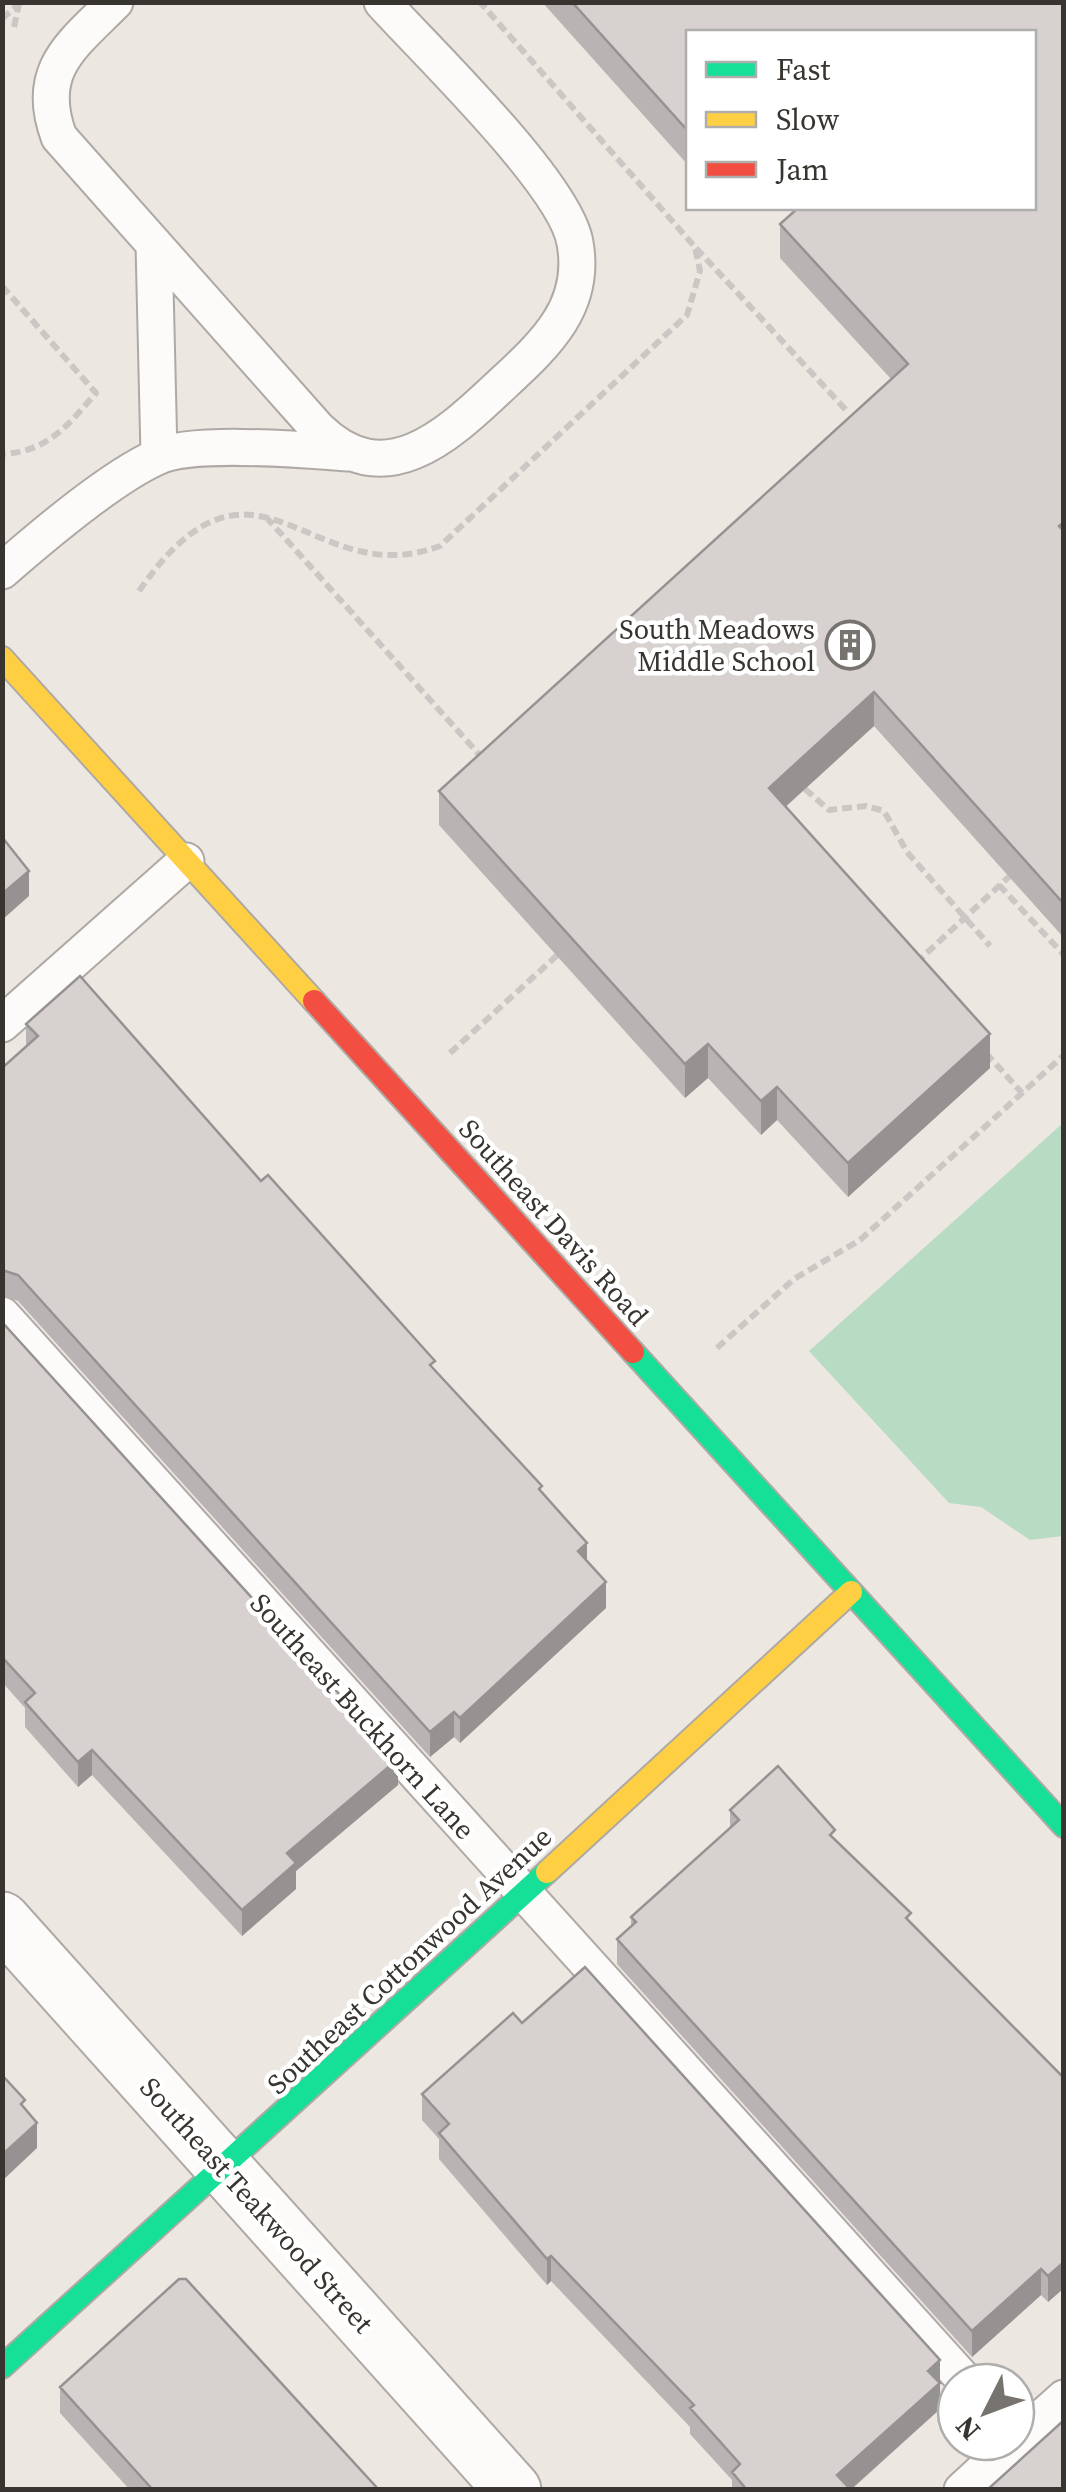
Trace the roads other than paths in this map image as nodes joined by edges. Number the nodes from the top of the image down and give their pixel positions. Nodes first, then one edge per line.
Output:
1 (116, 2) edge
2 (382, 2) edge
3 (154, 244) junction
4 (348, 453) junction
5 (159, 455) junction
6 (2, 572) edge
7 (2, 658) edge
8 (186, 860) junction
9 (2, 1024) edge
10 (2, 1315) edge
11 (851, 1592) junction
12 (1064, 1826) edge
13 (524, 1896) junction
14 (2, 1920) edge
15 (225, 2169) junction
16 (948, 2362) edge
17 (2, 2367) edge
18 (1064, 2398) edge
19 (1036, 2422) edge
20 (992, 2462) edge
21 (513, 2490) edge
22 (962, 2490) edge

1 - 3 lane
2 - 4 lane
3 - 4 lane
3 - 5 lane
4 - 5 lane
5 - 6 lane
7 - 8 street, Southeast Davis Road
8 - 9 lane
8 - 11 street, Southeast Davis Road
10 - 13 lane, Southeast Buckhorn Lane
11 - 12 street, Southeast Davis Road
11 - 13 street, Southeast Cottonwood Avenue
13 - 15 street, Southeast Cottonwood Avenue
13 - 16 lane, Southeast Buckhorn Lane
14 - 15 street, Southeast Teakwood Street
15 - 17 street, Southeast Cottonwood Avenue
15 - 21 street, Southeast Teakwood Street
18 - 19 lane
20 - 22 lane

